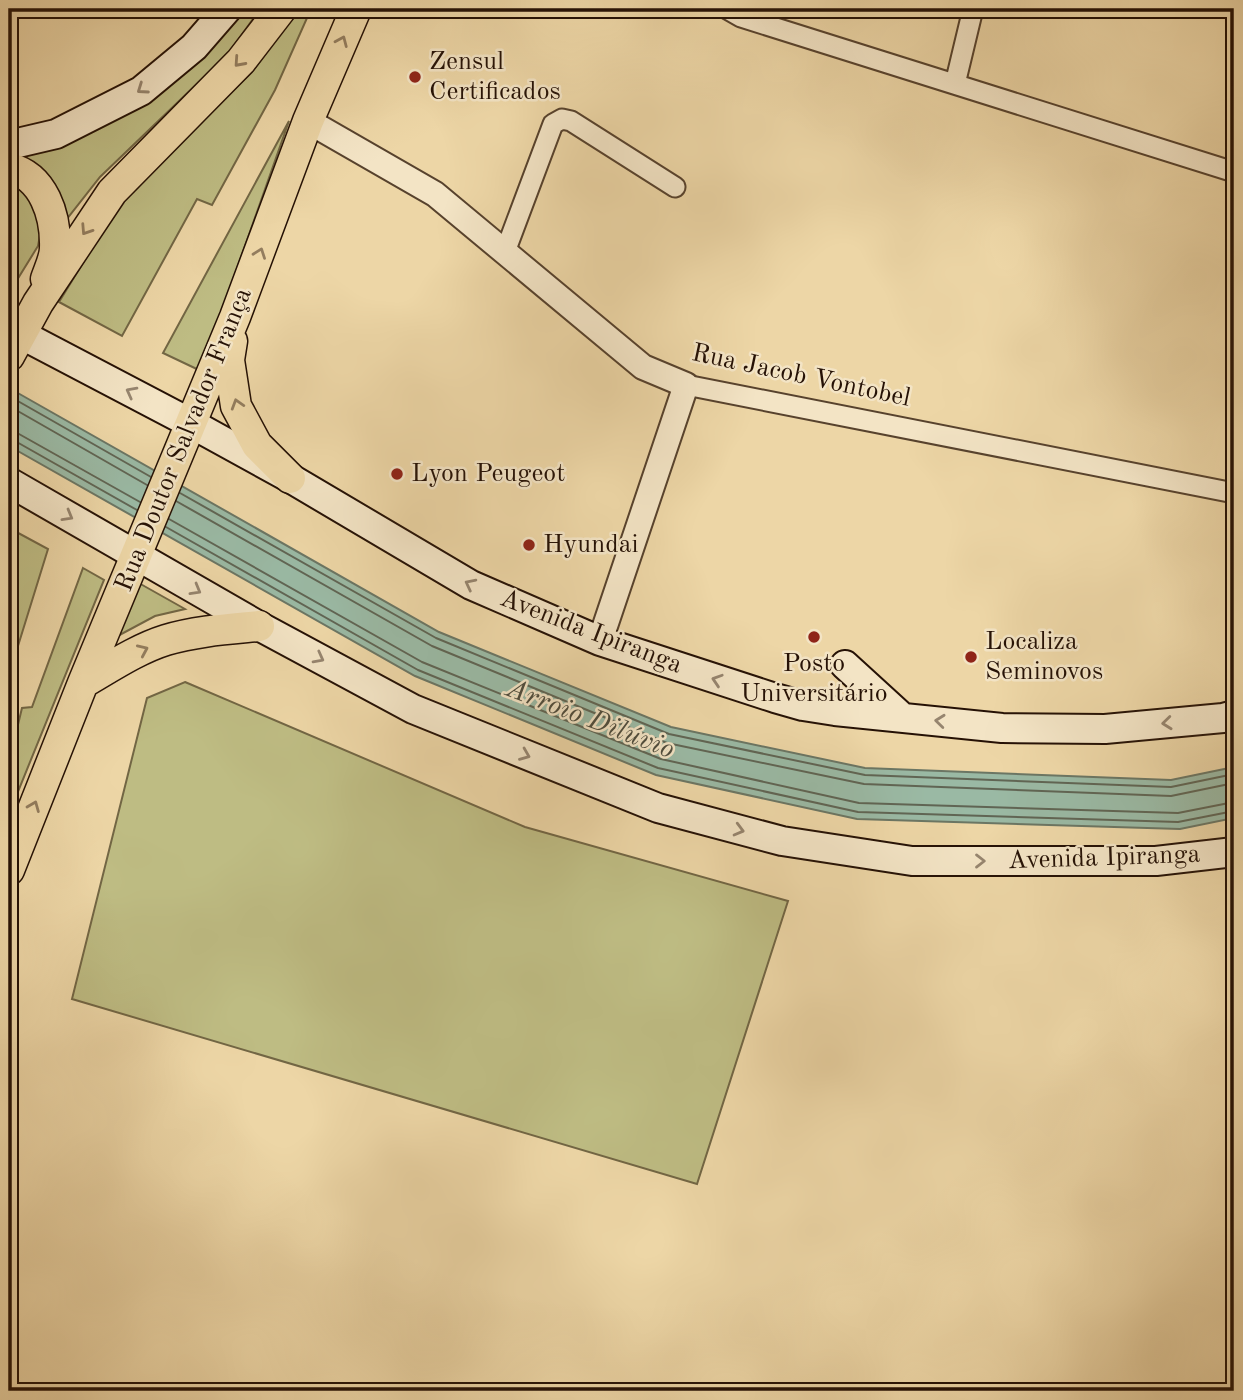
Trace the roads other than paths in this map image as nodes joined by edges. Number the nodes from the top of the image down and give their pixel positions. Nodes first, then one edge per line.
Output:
1 (228, 9) edge
2 (281, 9) edge
3 (356, 9) edge
4 (727, 9) edge
5 (973, 9) edge
6 (955, 84) junction
7 (309, 121) junction
8 (9, 145) edge
9 (9, 168) edge
10 (1234, 172) edge
11 (675, 187) dead end
12 (505, 252) junction
13 (38, 303) junction
14 (235, 317) junction
15 (13, 340) edge
16 (686, 384) junction
17 (192, 424) junction
18 (290, 478) junction
19 (9, 482) edge
20 (1234, 493) edge
21 (142, 543) junction
22 (259, 626) junction
23 (600, 641) junction
24 (845, 665) dead end
25 (804, 682) dead end
26 (83, 683) junction
27 (775, 698) junction
28 (1234, 715) edge
29 (902, 718) junction
30 (1234, 852) edge
31 (9, 870) edge

1 -> 8 main road
2 -> 13 main road
7 -> 3 main road, Rua Doutor Salvador França
4 - 6 street
5 - 6 street
6 - 10 street
7 - 12 street, Rua Jacob Vontobel
14 -> 7 main road, Rua Doutor Salvador França
9 - 13 main road
11 - 12 street
12 - 16 street, Rua Jacob Vontobel
13 - 15 main road
14 - 17 main road, Rua Doutor Salvador França
18 -> 14 main road
17 -> 15 main road, Avenida Ipiranga
16 - 20 street, Rua Jacob Vontobel
16 - 23 street
17 - 18 main road, Avenida Ipiranga
17 - 21 main road, Rua Doutor Salvador França
23 -> 18 main road, Avenida Ipiranga
19 -> 21 main road, Avenida Ipiranga
21 -> 22 main road, Avenida Ipiranga
21 - 26 main road, Rua Doutor Salvador França
26 -> 22 main road
22 -> 30 main road, Avenida Ipiranga
27 -> 23 main road, Avenida Ipiranga
24 - 29 main road
25 - 27 main road
31 -> 26 main road, Rua Doutor Salvador França
27 - 29 main road, Avenida Ipiranga
28 -> 29 main road, Avenida Ipiranga

